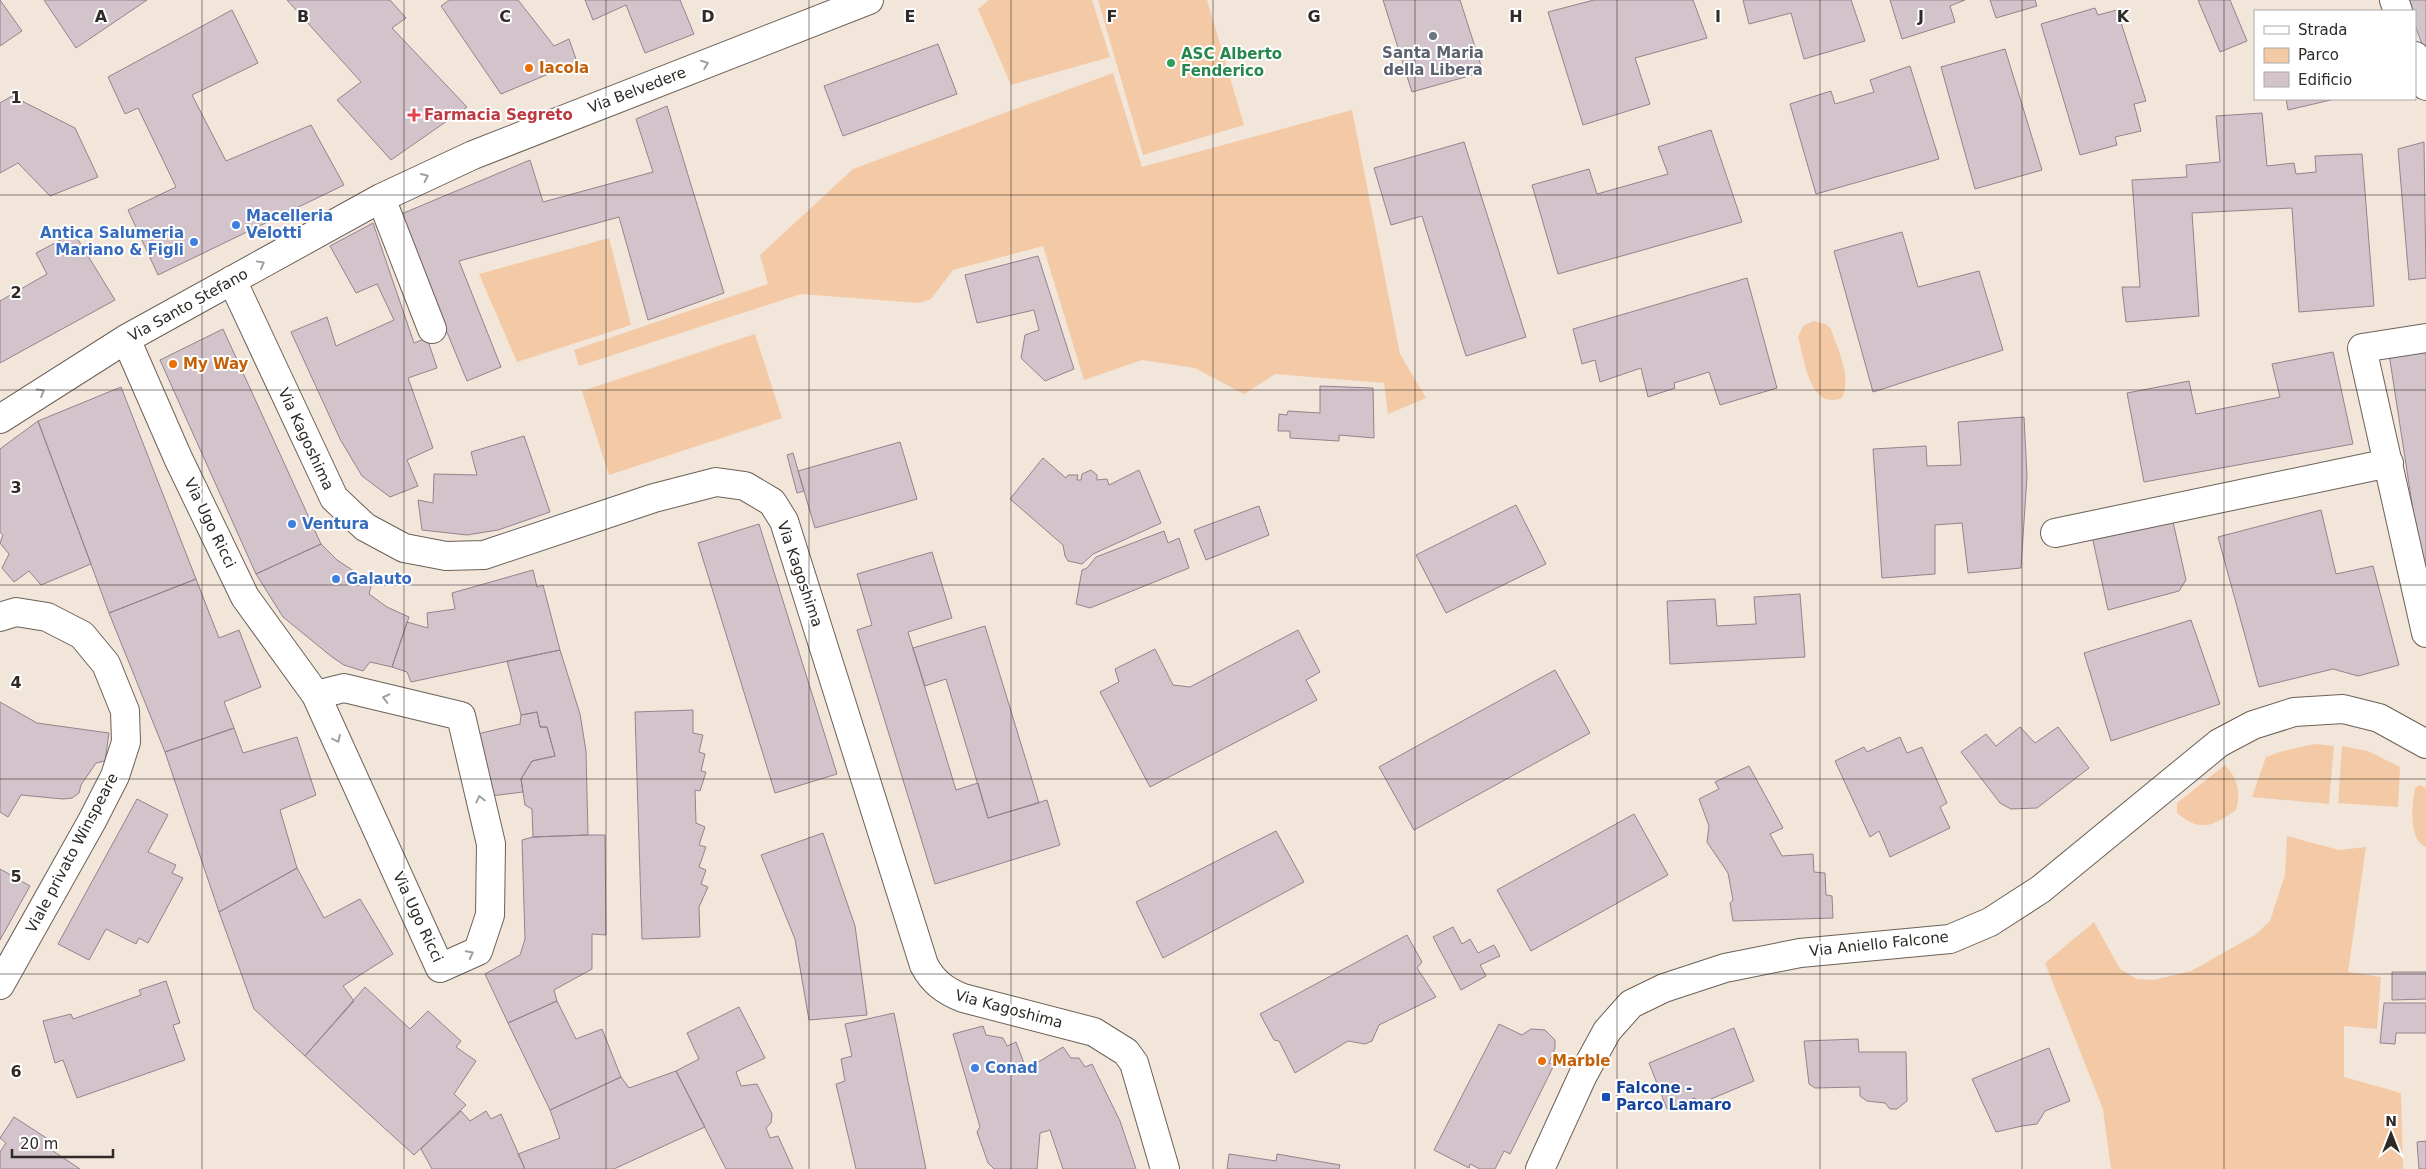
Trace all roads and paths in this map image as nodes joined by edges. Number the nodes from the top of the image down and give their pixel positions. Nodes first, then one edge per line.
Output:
1 (869, 0) edge
2 (2416, 59) edge
3 (2426, 86) edge
4 (381, 198) junction
5 (232, 280) junction
6 (432, 329) dead end
7 (2426, 338) edge
8 (126, 339) junction
9 (0, 418) edge
10 (2390, 464) junction
11 (2055, 533) dead end
12 (0, 617) edge
13 (2426, 634) edge
14 (316, 695) junction
15 (2426, 743) edge
16 (0, 985) edge
17 (1165, 1169) edge
18 (1540, 1169) edge

4 -> 1 street, Via Belvedere
2 - 3 street
5 -> 4 street, Via Santo Stefano
4 - 6 street
5 - 8 street, Via Santo Stefano
5 - 17 street, Via Kagoshima
7 - 10 street
9 -> 8 street, Via Santo Stefano
8 - 14 street, Via Ugo Ricci
10 - 11 street
10 - 13 street
12 - 16 street, Viale privato Winspeare
14 -> 14 street, Via Ugo Ricci
15 - 18 street, Via Aniello Falcone

